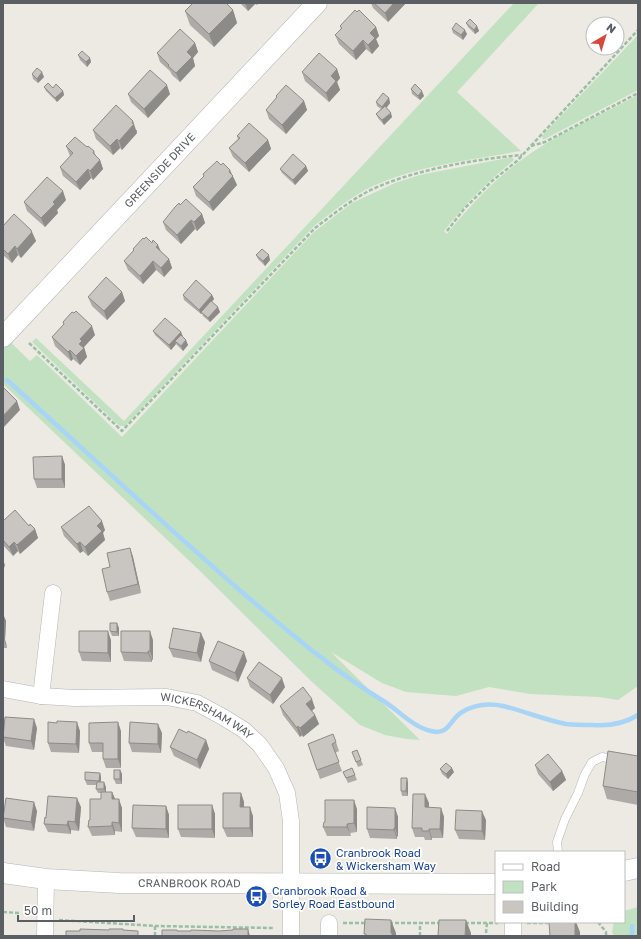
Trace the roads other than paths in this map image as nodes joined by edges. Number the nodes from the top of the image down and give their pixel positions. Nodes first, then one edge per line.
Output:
1 (317, 3) edge
2 (3, 337) edge
3 (53, 593) dead end
4 (3, 689) edge
5 (41, 696) junction
6 (638, 763) edge
7 (558, 851) edge
8 (638, 868) edge
9 (625, 871) edge
10 (3, 873) edge
11 (46, 879) junction
12 (291, 884) junction
13 (495, 884) edge
14 (45, 936) edge
15 (291, 936) edge

1 - 2 street, GREENSIDE DRIVE
3 - 5 street
4 - 5 street, WICKERSHAM WAY
5 - 12 street, WICKERSHAM WAY
6 - 7 lane
8 - 9 street
10 - 11 street, CRANBROOK ROAD
11 - 12 street, CRANBROOK ROAD
11 - 14 street
12 - 13 street, CRANBROOK ROAD
12 - 15 street, WICKERSHAM WAY

